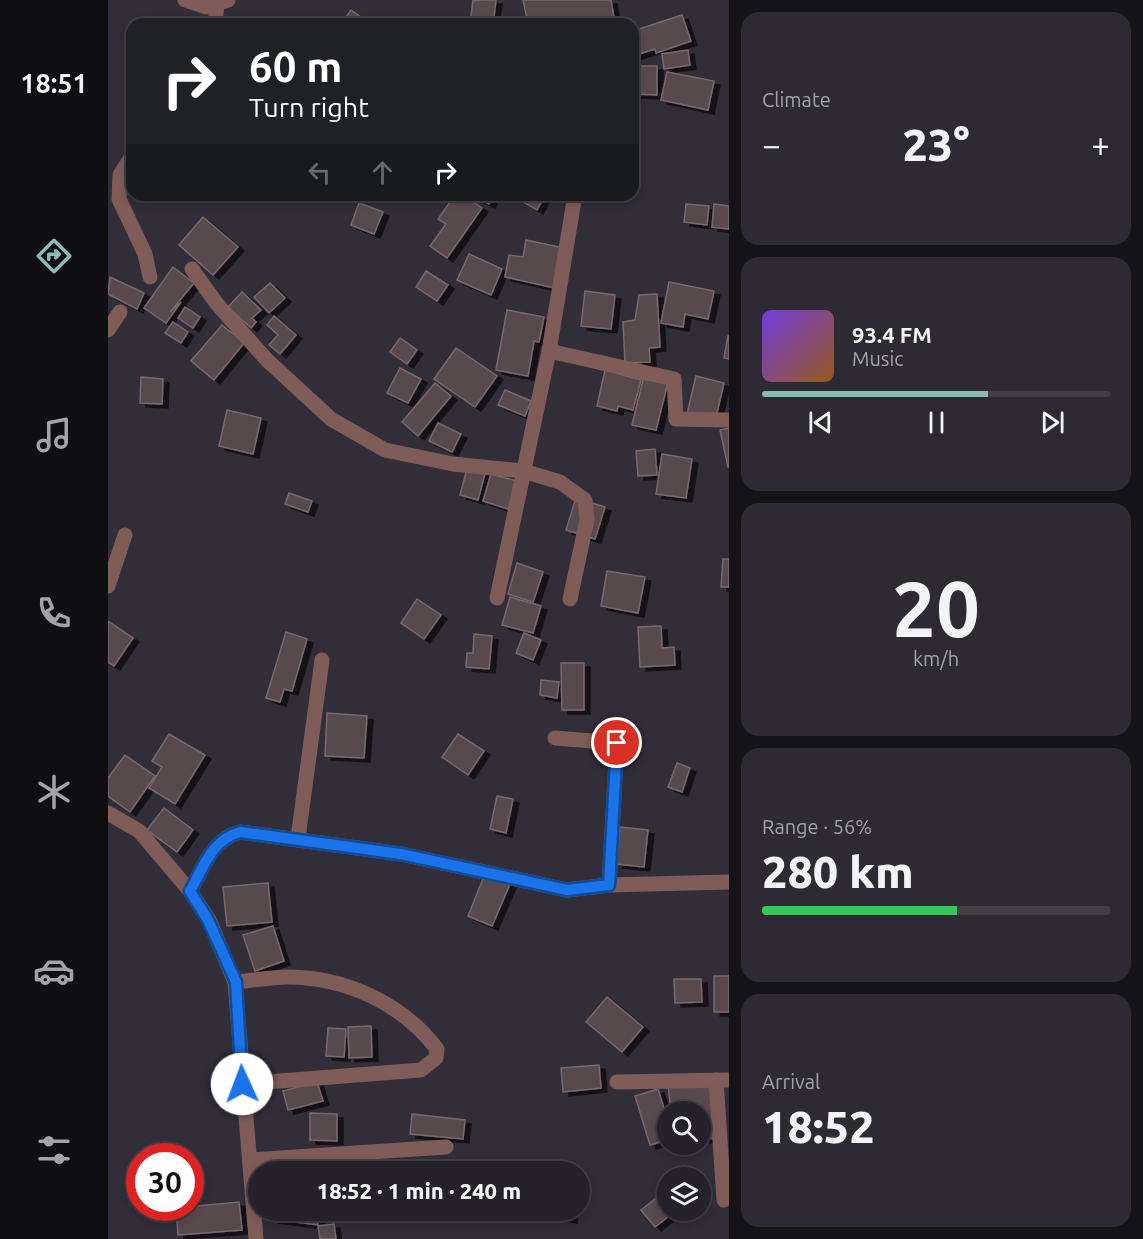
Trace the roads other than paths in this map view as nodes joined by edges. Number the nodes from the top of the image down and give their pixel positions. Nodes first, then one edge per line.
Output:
1 (185, 0) edge
2 (223, 2) edge
3 (217, 18) edge
4 (126, 166) edge
5 (574, 201) edge
6 (192, 269) dead end
7 (150, 277) dead end
8 (120, 312) dead end
9 (108, 330) edge
10 (549, 351) junction
11 (729, 420) edge
12 (524, 471) junction
13 (125, 535) dead end
14 (108, 585) edge
15 (497, 598) dead end
16 (570, 599) dead end
17 (322, 660) dead end
18 (555, 738) dead end
19 (108, 813) edge
20 (298, 838) junction
21 (729, 882) edge
22 (609, 885) junction
23 (190, 891) junction
24 (236, 982) junction
25 (723, 1080) edge
26 (617, 1082) dead end
27 (242, 1084) junction
28 (446, 1147) dead end
29 (250, 1160) junction
30 (724, 1200) dead end
31 (256, 1239) edge

1 - 2 street
2 - 3 street
4 - 7 street
5 - 10 street
6 - 12 street
8 - 9 street
10 - 11 street
10 - 12 street
12 - 15 street
12 - 16 street
13 - 14 street
17 - 20 street
18 - 22 street
19 - 23 street
20 - 22 street
20 - 23 street
21 - 22 street
23 - 24 street
24 - 27 street
24 - 27 street
25 - 26 street
25 - 30 street
27 - 29 street
28 - 29 street
29 - 31 street

